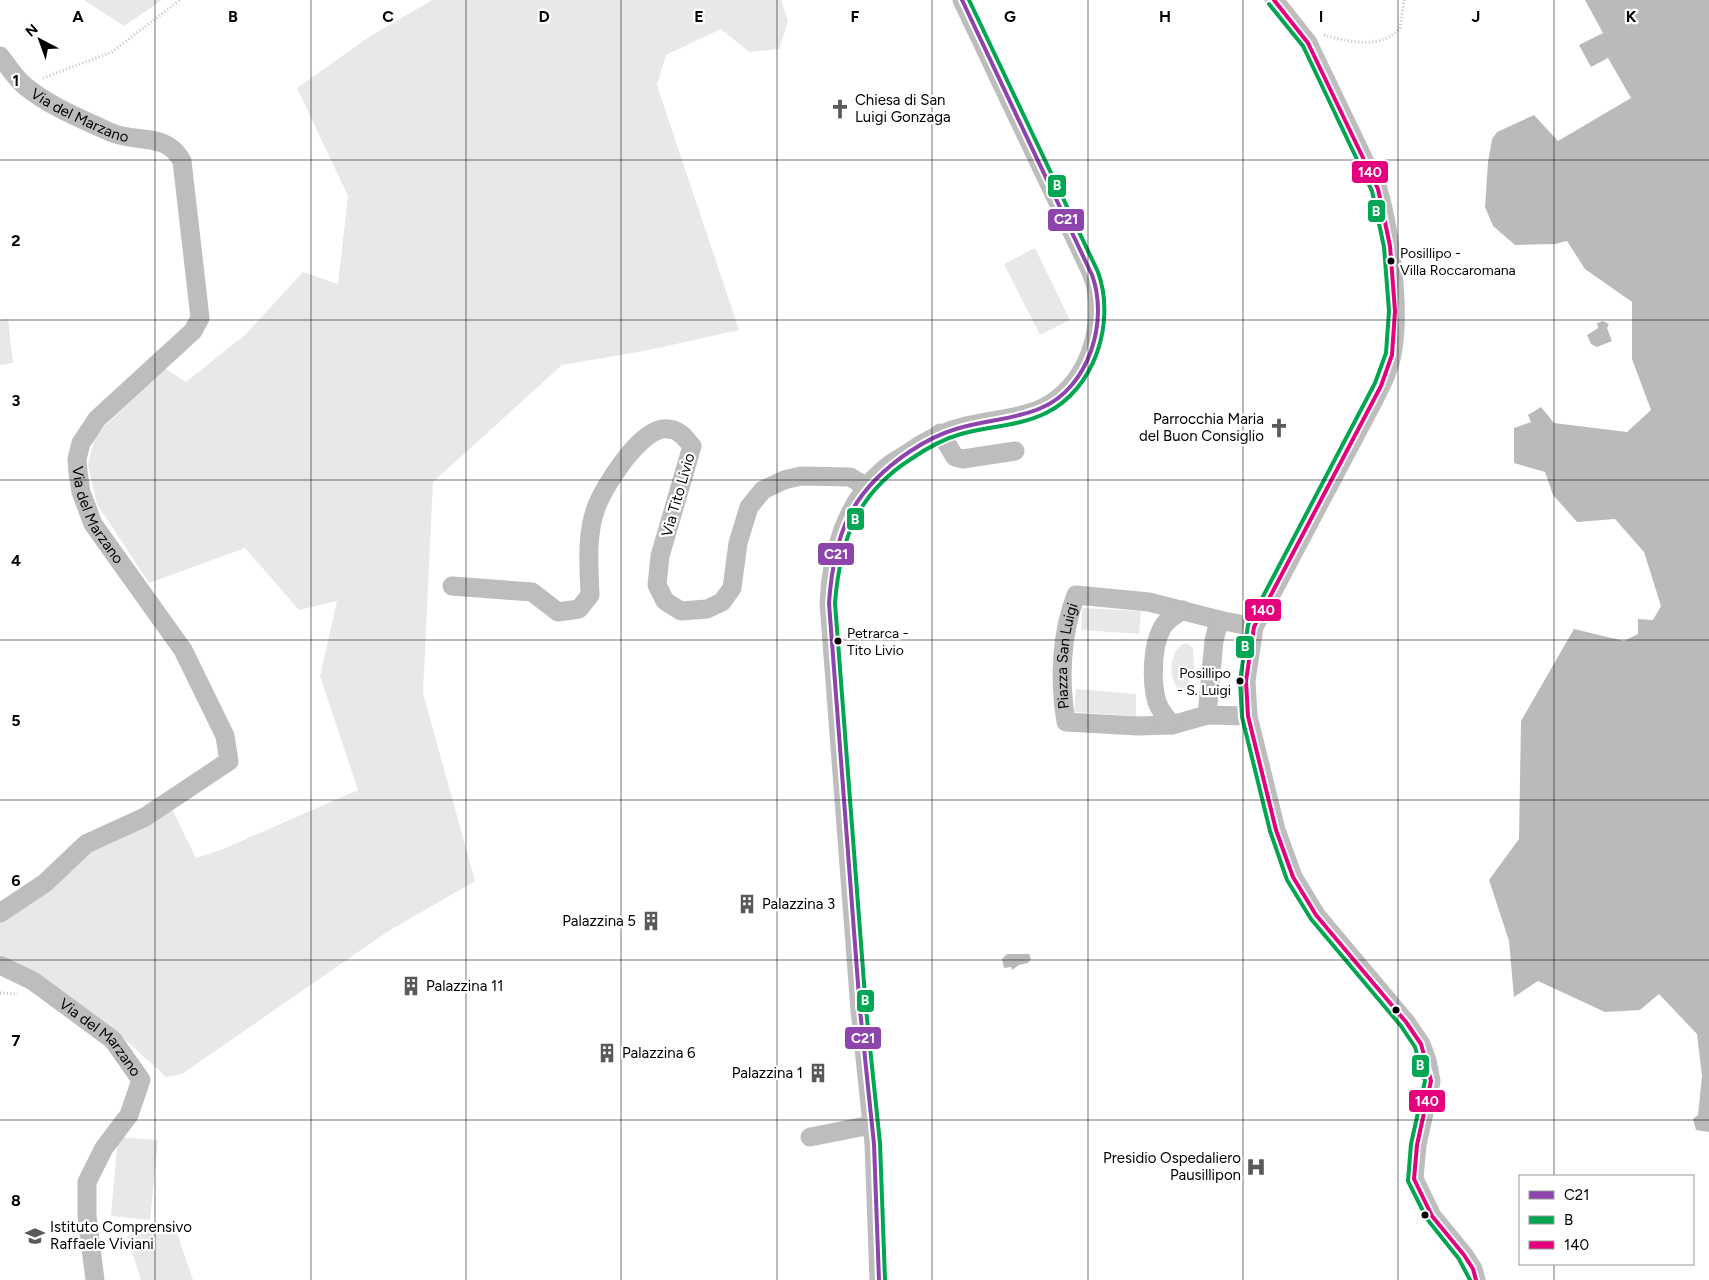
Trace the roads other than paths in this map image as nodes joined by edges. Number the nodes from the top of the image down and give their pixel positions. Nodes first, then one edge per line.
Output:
1 (962, 0) edge
2 (1274, 0) edge
3 (0, 56) edge
4 (940, 433) junction
5 (1015, 451) dead end
6 (867, 487) junction
7 (452, 586) dead end
8 (1183, 610) junction
9 (1219, 620) junction
10 (1254, 627) junction
11 (1207, 715) junction
12 (1248, 716) junction
13 (1172, 724) junction
14 (0, 913) edge
15 (0, 965) edge
16 (872, 1125) junction
17 (810, 1137) dead end
18 (95, 1280) edge
19 (879, 1280) edge
20 (1476, 1280) edge

1 - 4 street
2 - 10 street
3 - 14 street, Via del Marzano
4 - 5 street
4 - 6 street
6 - 7 street, Via Tito Livio
6 - 16 street
8 - 9 street, Piazza San Luigi
8 - 13 street
8 - 13 street, Piazza San Luigi
9 - 10 street, Piazza San Luigi
9 - 11 street
10 - 12 street
11 - 12 street, Piazza San Luigi
11 - 13 street, Piazza San Luigi
12 - 20 street
15 - 18 street, Via del Marzano
16 - 17 street
16 - 19 street

